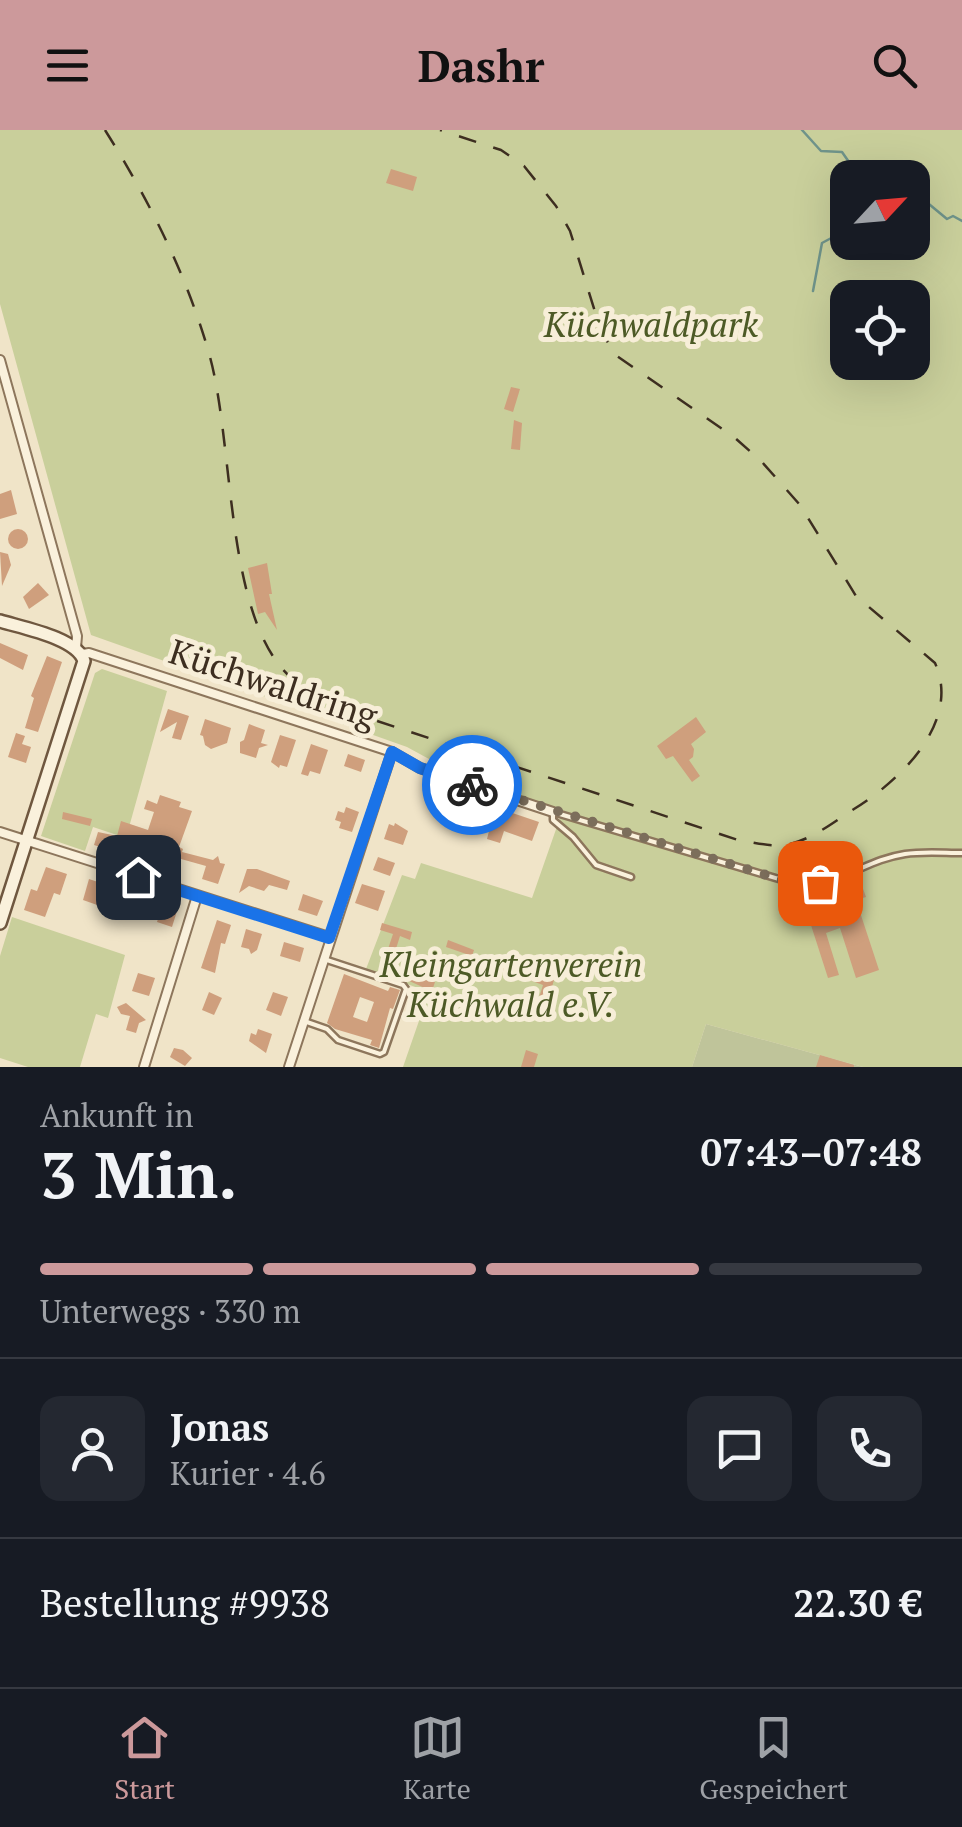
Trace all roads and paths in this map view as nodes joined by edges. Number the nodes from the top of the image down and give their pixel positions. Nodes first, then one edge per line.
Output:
1 (0, 360) edge
2 (0, 621) edge
3 (79, 651) junction
4 (392, 752) junction
5 (552, 812) junction
6 (0, 832) edge
7 (26, 842) junction
8 (962, 853) edge
9 (631, 877) dead end
10 (197, 896) junction
11 (0, 923) edge
12 (330, 936) junction
13 (322, 959) junction
14 (304, 1020) junction
15 (144, 1067) edge
16 (289, 1067) edge

1 - 3 street
2 - 3 main road
3 - 4 street, Küchwaldring
3 - 7 main road
4 - 5 street, Küchwaldring
4 - 12 street
5 - 8 lane, Küchwaldring
5 - 9 lane
6 - 7 street
7 - 10 street
7 - 11 main road
10 - 12 street
10 - 15 street
12 - 13 street
13 - 14 street
13 - 14 lane
14 - 16 street

